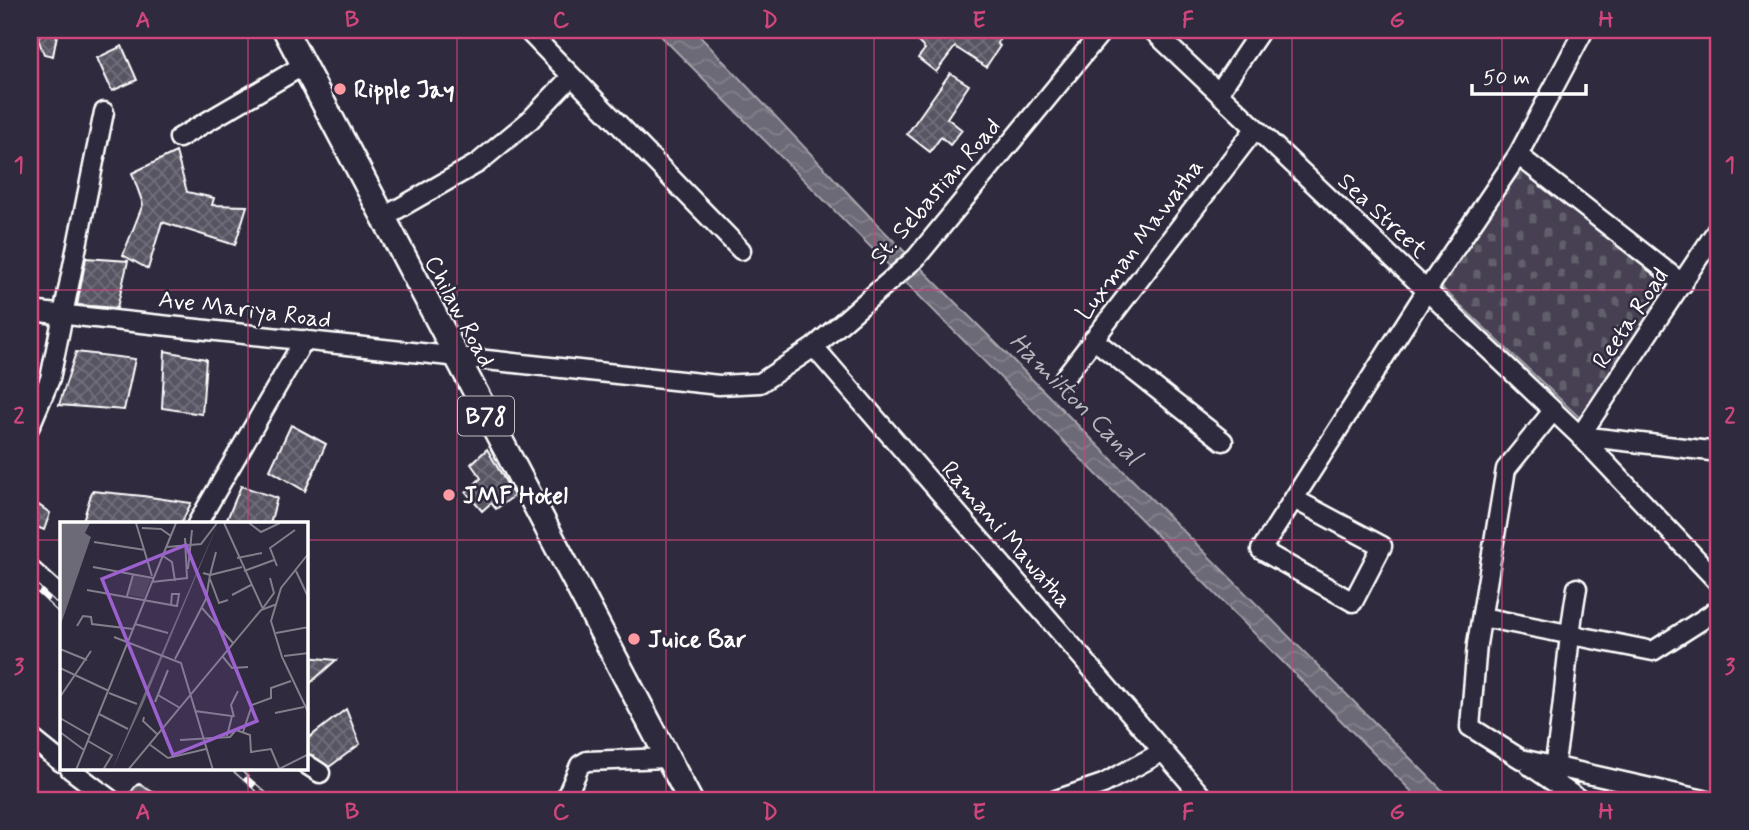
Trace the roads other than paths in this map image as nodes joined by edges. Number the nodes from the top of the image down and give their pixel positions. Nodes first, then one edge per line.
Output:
1 (285, 30) edge
2 (527, 30) edge
3 (1103, 30) edge
4 (1152, 30) edge
5 (1261, 30) edge
6 (1584, 30) edge
7 (304, 65) junction
8 (572, 77) junction
9 (1219, 92) junction
10 (104, 113) dead end
11 (1255, 129) junction
12 (179, 138) dead end
13 (1518, 155) junction
14 (382, 218) junction
15 (1719, 227) edge
16 (741, 250) dead end
17 (1683, 284) junction
18 (1427, 290) junction
19 (30, 311) edge
20 (62, 313) junction
21 (1093, 339) junction
22 (304, 340) junction
23 (814, 347) junction
24 (455, 358) junction
25 (1063, 379) dead end
26 (1553, 411) junction
27 (30, 426) edge
28 (1580, 436) junction
29 (1223, 442) dead end
30 (1719, 452) edge
31 (1294, 499) junction
32 (198, 522) edge
33 (30, 569) edge
34 (1719, 583) edge
35 (1577, 588) dead end
36 (60, 596) edge
37 (1719, 609) edge
38 (1482, 617) junction
39 (1569, 634) junction
40 (30, 737) edge
41 (1162, 752) junction
42 (667, 758) junction
43 (1521, 760) junction
44 (60, 761) edge
45 (1554, 766) junction
46 (71, 770) edge
47 (111, 800) edge
48 (565, 800) edge
49 (690, 800) edge
50 (1056, 800) edge
51 (1205, 800) edge
52 (1580, 800) edge
53 (1704, 800) edge

1 - 7 main road, Chilaw Road / B78
2 - 8 street
3 - 23 street, St. Sebastian Road
4 - 9 street, Sea Street
5 - 9 street
6 - 13 street
7 - 12 street
7 - 14 main road, Chilaw Road / B78
8 - 14 street
8 - 16 street
9 - 11 street, Sea Street
10 - 20 street
11 - 18 street, Sea Street
11 - 21 street, Luxman Mawatha
13 - 17 street
13 - 18 street
14 - 24 main road, Chilaw Road / B78
15 - 17 street, Reeta Road
17 - 28 street, Reeta Road
18 - 26 street, Sea Street
18 - 31 street
19 - 20 street, Ave Mariya Road
20 - 22 street, Ave Mariya Road
20 - 27 street
21 - 25 street, Luxman Mawatha
21 - 29 street
22 - 24 street, Ave Mariya Road
22 - 32 street
23 - 24 street, St. Sebastian Road
23 - 41 street, Ramani Mawatha
24 - 42 main road, Chilaw Road / B78
26 - 28 street, Sea Street
26 - 38 street
28 - 30 street
28 - 34 street, Sea Street
31 - 31 street
33 - 36 street
35 - 39 street
37 - 39 street
38 - 39 street
38 - 43 street
39 - 45 street
40 - 44 street
41 - 50 street
41 - 51 street, Ramani Mawatha
42 - 48 street
42 - 49 main road, Chilaw Road / B78
43 - 45 street
43 - 52 street
45 - 53 street
46 - 47 street

